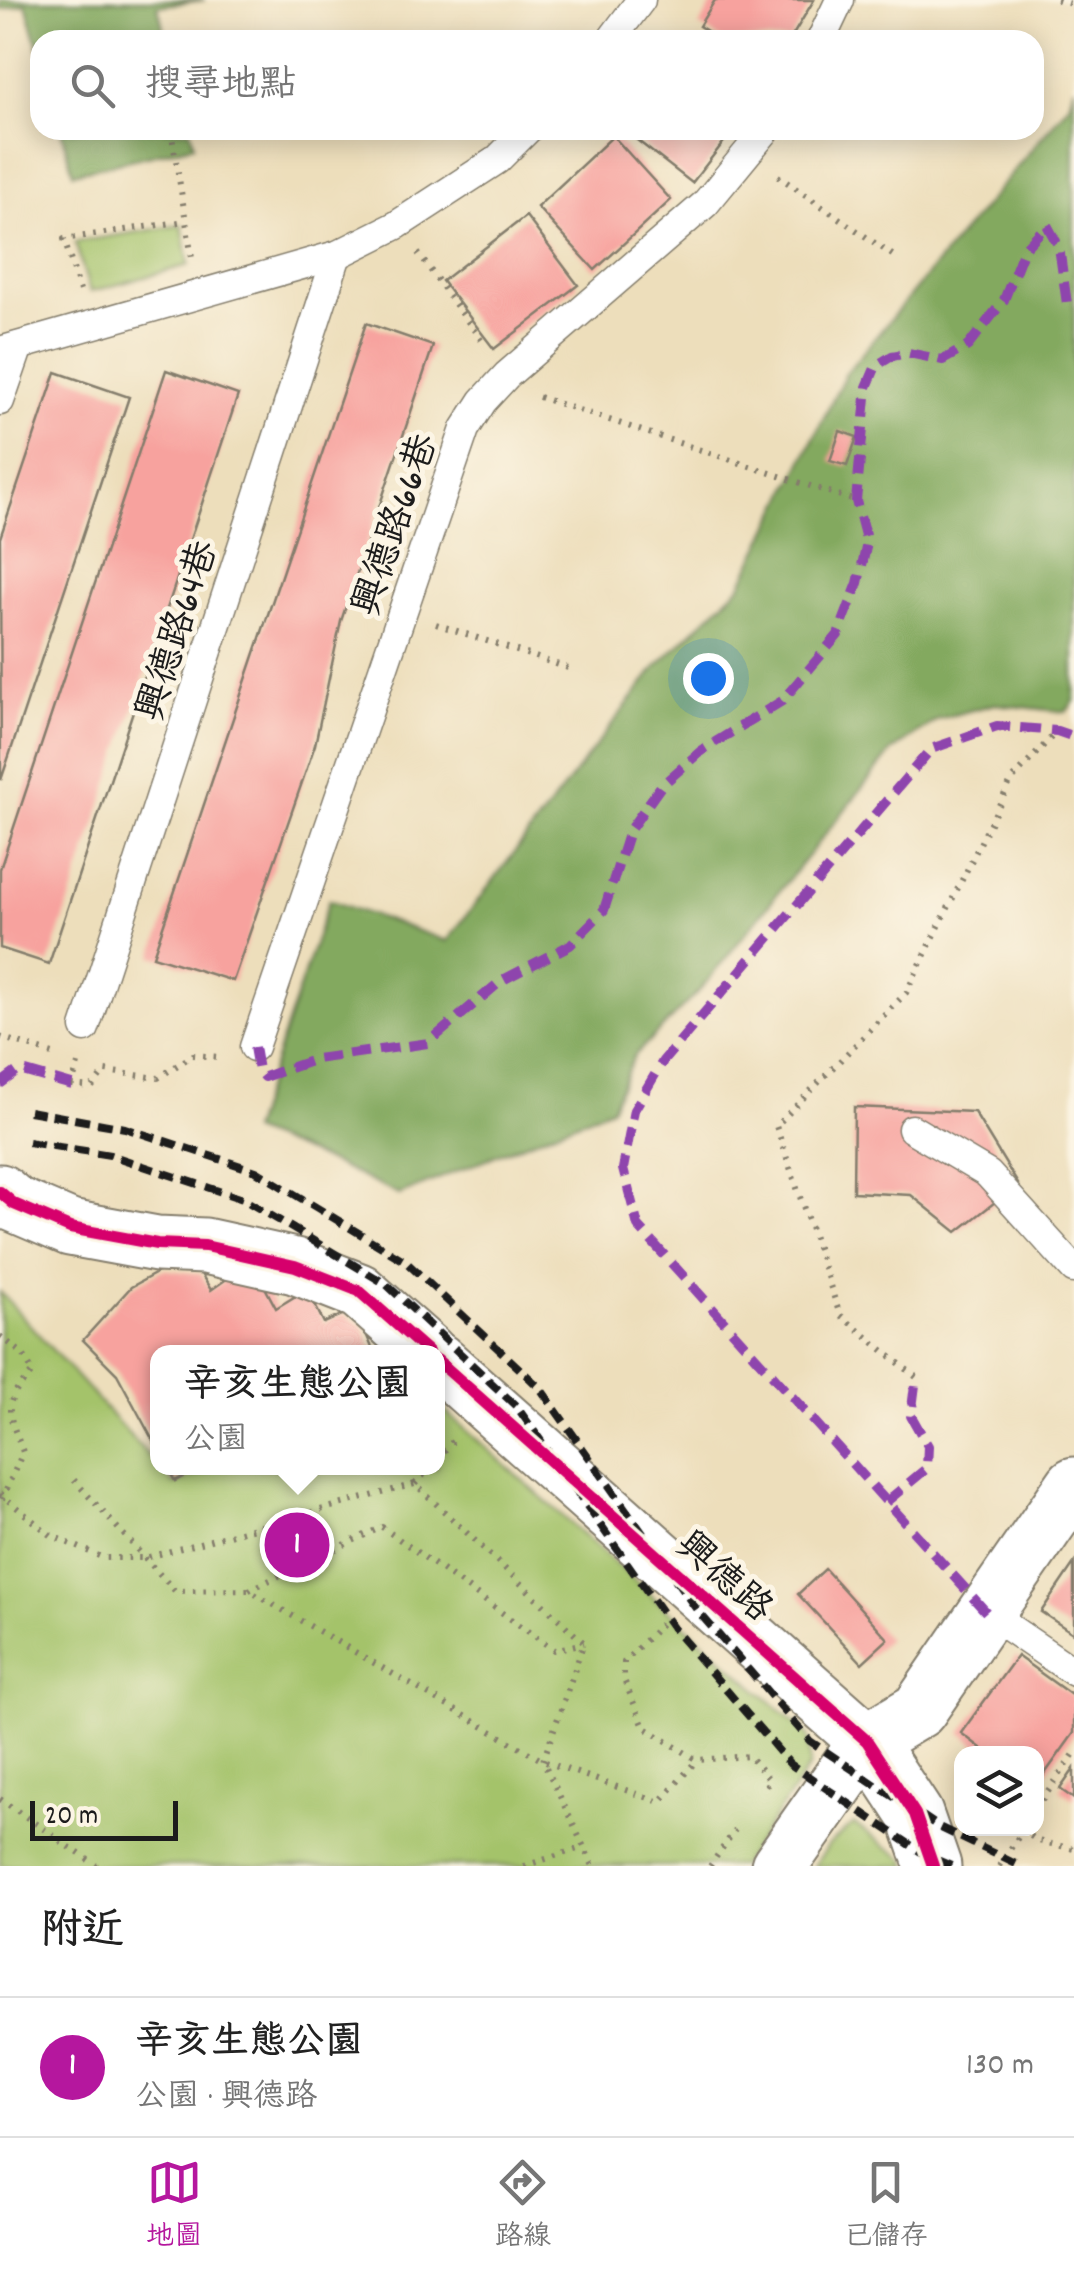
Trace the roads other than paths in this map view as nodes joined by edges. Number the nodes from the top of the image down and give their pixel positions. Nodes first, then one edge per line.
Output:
1 (641, 0) edge
2 (840, 0) edge
3 (619, 30) edge
4 (826, 30) edge
5 (517, 140) edge
6 (759, 140) edge
7 (337, 255) junction
8 (10, 348) edge
9 (0, 401) edge
10 (85, 1028) dead end
11 (254, 1046) road end
12 (912, 1128) dead end
13 (0, 1192) edge
14 (1074, 1269) edge
15 (420, 1345) edge
16 (445, 1367) edge
17 (1074, 1485) edge
18 (986, 1612) junction
19 (1074, 1672) edge
20 (867, 1741) junction
21 (779, 1866) edge
22 (934, 1866) edge

1 - 3 lane
2 - 4 lane
5 - 7 lane
6 - 11 lane, 興德路66巷
7 - 8 lane
7 - 10 lane, 興德路64巷
8 - 9 lane
12 - 14 lane
13 - 15 street
16 - 20 street, 興德路
17 - 18 street
18 - 19 lane
18 - 20 street
20 - 21 street
20 - 22 street, 興德路

